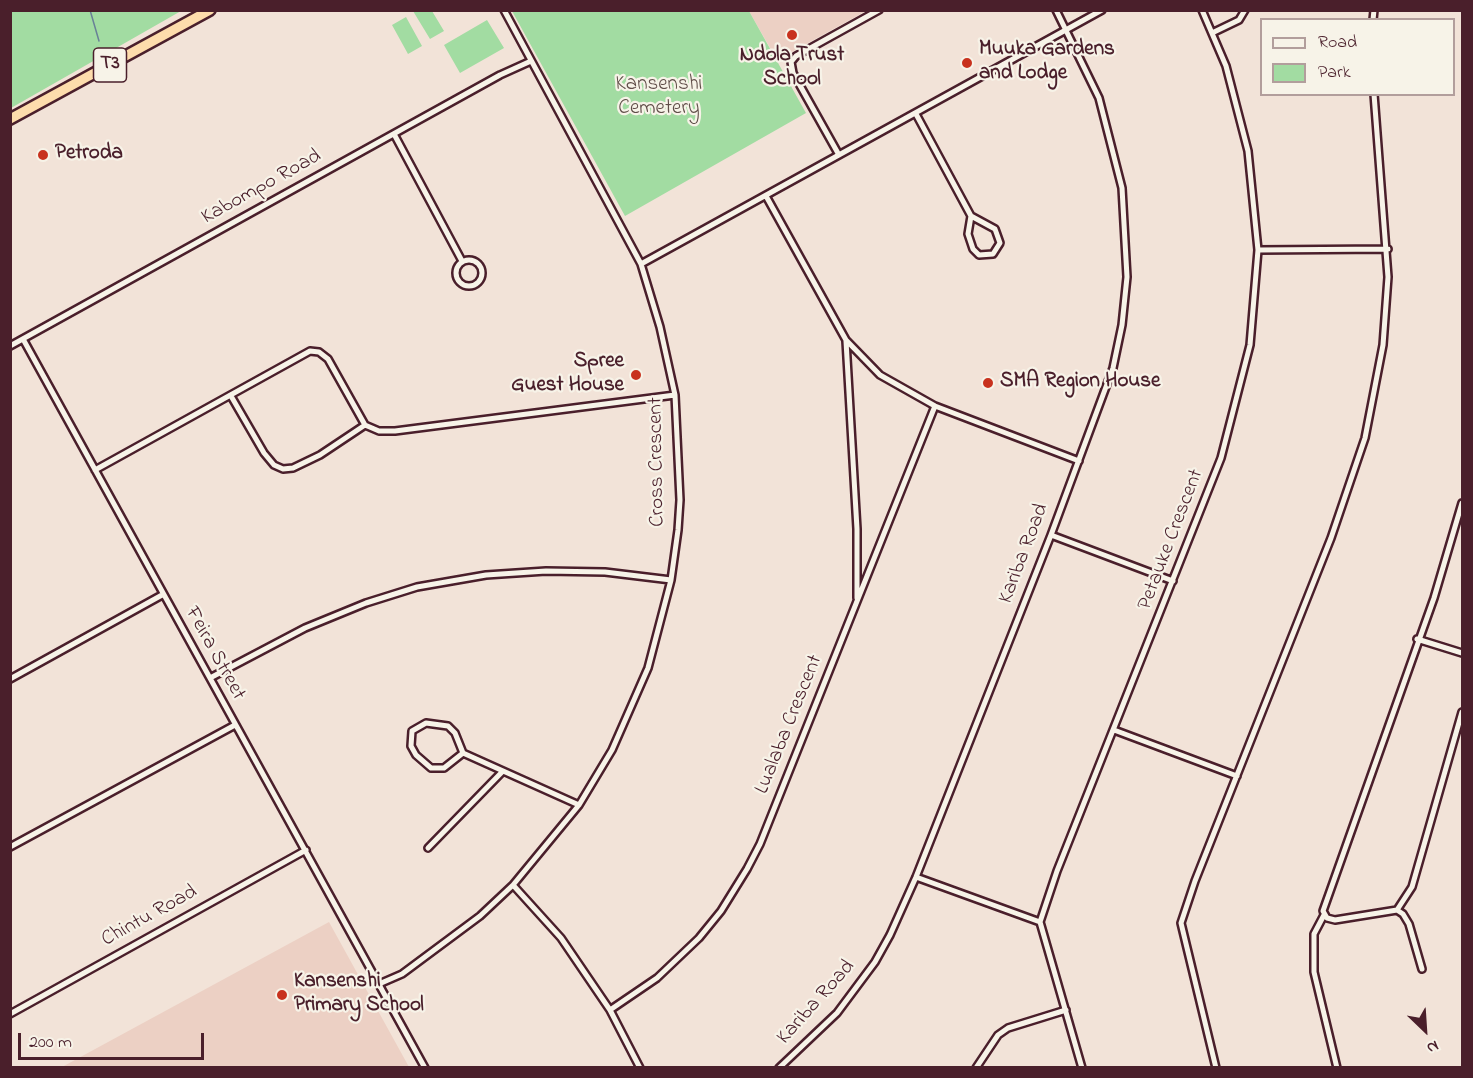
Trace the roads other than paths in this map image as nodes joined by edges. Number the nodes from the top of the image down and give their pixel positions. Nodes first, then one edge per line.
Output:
1 (210, 10) edge
2 (504, 10) edge
3 (879, 10) edge
4 (1056, 10) edge
5 (1102, 10) edge
6 (1202, 10) edge
7 (1245, 10) edge
8 (1066, 31) junction
9 (1212, 33) junction
10 (531, 61) junction
11 (1374, 96) edge
12 (916, 114) junction
13 (10, 119) edge
14 (394, 134) junction
15 (839, 155) junction
16 (766, 196) junction
17 (971, 216) junction
18 (1388, 249) junction
19 (1258, 250) junction
20 (462, 261) junction
21 (640, 264) junction
22 (23, 339) junction
23 (846, 340) junction
24 (10, 346) edge
25 (675, 395) junction
26 (231, 396) junction
27 (935, 406) junction
28 (365, 425) junction
29 (1079, 461) junction
30 (95, 470) junction
31 (1462, 503) edge
32 (1051, 535) junction
33 (858, 560) junction
34 (872, 564) junction
35 (671, 580) junction
36 (1173, 581) junction
37 (162, 594) junction
38 (856, 603) junction
39 (1417, 639) junction
40 (1462, 653) edge
41 (10, 678) edge
42 (210, 678) junction
43 (1462, 712) edge
44 (235, 725) junction
45 (1114, 730) junction
46 (463, 753) junction
47 (502, 772) junction
48 (1236, 776) junction
49 (579, 805) junction
50 (10, 847) edge
51 (428, 848) dead end
52 (306, 850) junction
53 (916, 877) junction
54 (513, 885) junction
55 (1397, 910) junction
56 (1324, 915) junction
57 (1040, 922) junction
58 (1422, 969) dead end
59 (379, 984) junction
60 (610, 1010) junction
61 (1066, 1010) junction
62 (10, 1014) edge
63 (788, 1065) edge
64 (425, 1068) edge
65 (640, 1068) edge
66 (779, 1068) edge
67 (976, 1068) edge
68 (1082, 1068) edge
69 (1216, 1068) edge
70 (1337, 1068) edge

1 - 13 highway, T3
2 - 10 street, Cross Crescent
3 - 15 street
4 - 8 street, Kariba Road
5 - 8 street
6 - 9 street, Petauke Crescent
7 - 9 street
8 - 12 street
8 - 29 street, Kariba Road
9 - 19 street, Petauke Crescent
10 - 14 street, Kabompo Road
10 - 21 street, Cross Crescent
11 - 18 street
12 - 15 street
12 - 17 street
14 - 20 street
14 - 22 street, Kabompo Road
15 - 16 street
16 - 21 street
16 - 23 street
17 - 17 street
18 - 19 street
18 - 48 street
19 - 36 street, Petauke Crescent
20 - 20 street
21 - 25 street, Cross Crescent
22 - 24 street, Kabompo Road
22 - 30 street, Feira Street
23 - 27 street
23 - 33 street
25 - 28 street
25 - 35 street, Cross Crescent
26 - 28 street
26 - 28 street
26 - 30 street
27 - 29 street
27 - 34 street, Lualaba Crescent
29 - 32 street, Kariba Road
30 - 37 street, Feira Street
31 - 39 street
32 - 36 street
32 - 53 street, Kariba Road
33 - 34 street
33 - 38 street
34 - 38 street, Lualaba Crescent
35 - 42 street
35 - 49 street, Cross Crescent
36 - 45 street, Petauke Crescent
37 - 41 street
37 - 42 street, Feira Street
38 - 60 street, Lualaba Crescent
39 - 40 street
39 - 56 street
42 - 44 street, Feira Street
43 - 55 street
44 - 50 street
44 - 52 street, Feira Street
45 - 48 street
45 - 57 street, Petauke Crescent
46 - 46 street
46 - 47 street
47 - 49 street
47 - 51 street
48 - 69 street
49 - 54 street, Cross Crescent
52 - 59 street, Feira Street
52 - 62 street, Chintu Road
53 - 57 street
53 - 63 street, Kariba Road
54 - 59 street, Cross Crescent
54 - 60 street
55 - 56 street
55 - 58 street
56 - 70 street
57 - 61 street
59 - 64 street, Feira Street
60 - 65 street
61 - 67 street
61 - 68 street
63 - 66 street, Kariba Road

